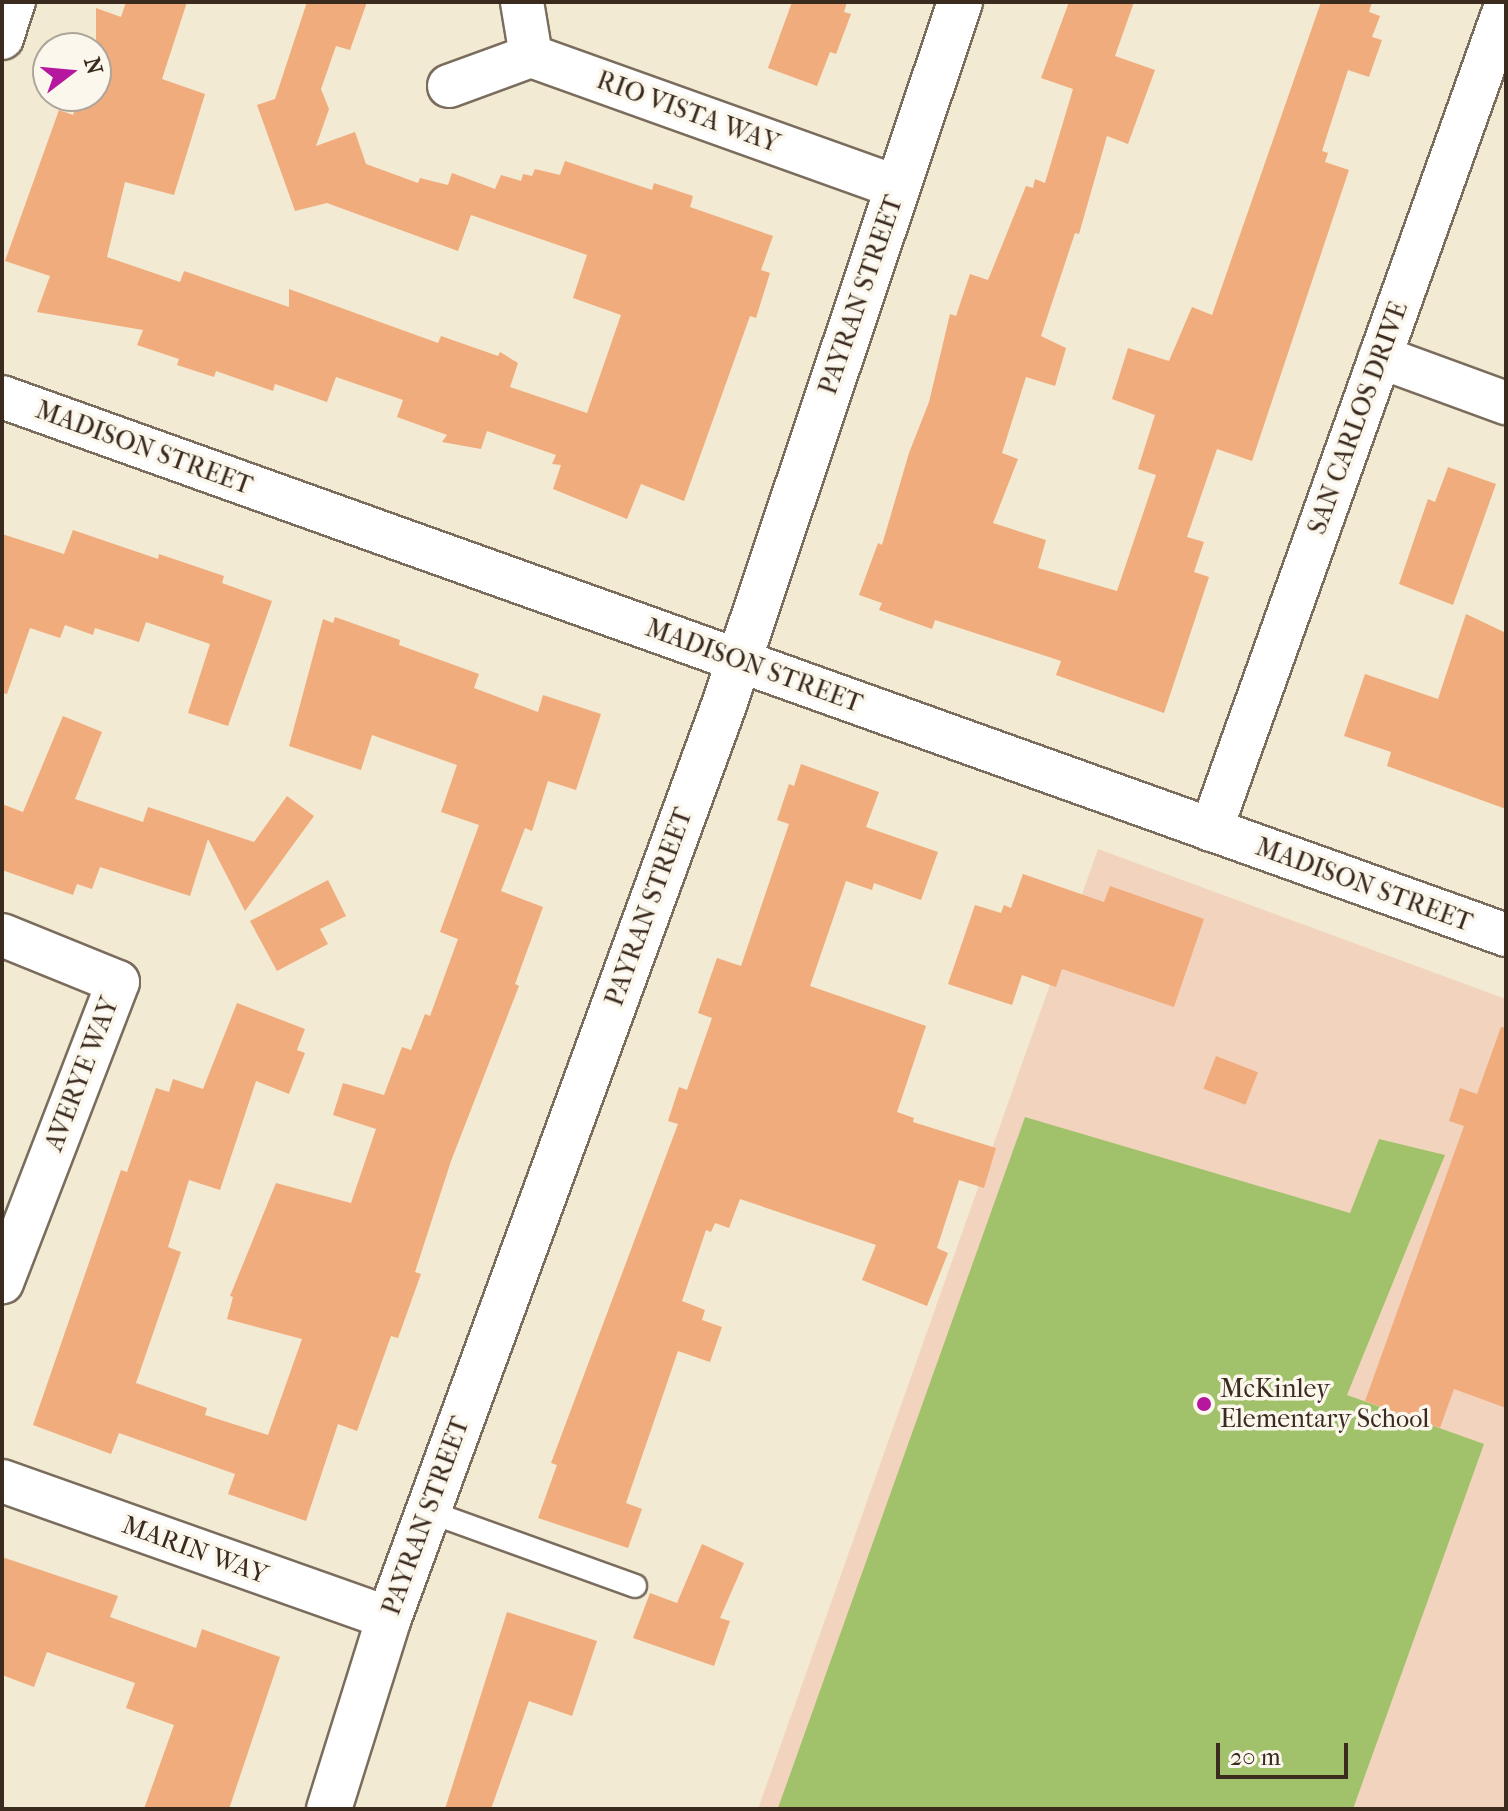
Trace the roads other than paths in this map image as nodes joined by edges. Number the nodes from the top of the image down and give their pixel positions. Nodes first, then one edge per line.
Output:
1 (14, 2) edge
2 (522, 2) edge
3 (960, 2) edge
4 (1506, 5) edge
5 (2, 38) edge
6 (531, 56) junction
7 (449, 86) dead end
8 (897, 187) junction
9 (1380, 357) junction
10 (2, 397) edge
11 (1506, 403) edge
12 (738, 661) junction
13 (1211, 830) junction
14 (2, 935) edge
15 (1506, 935) edge
16 (2, 1282) edge
17 (2, 1481) edge
18 (427, 1511) junction
19 (635, 1586) dead end
20 (389, 1618) junction
21 (329, 1809) edge

1 - 5 street
2 - 6 street
3 - 8 main road, PAYRAN STREET
4 - 9 street, SAN CARLOS DRIVE
6 - 7 street
6 - 8 street, RIO VISTA WAY
8 - 12 main road, PAYRAN STREET
9 - 11 street
9 - 13 street, SAN CARLOS DRIVE
10 - 12 street, MADISON STREET
12 - 13 street, MADISON STREET
12 - 18 main road, PAYRAN STREET
13 - 15 street, MADISON STREET
14 - 16 street, AVERYE WAY
17 - 20 street, MARIN WAY
18 - 19 lane
18 - 20 main road, PAYRAN STREET
20 - 21 main road, PAYRAN STREET

